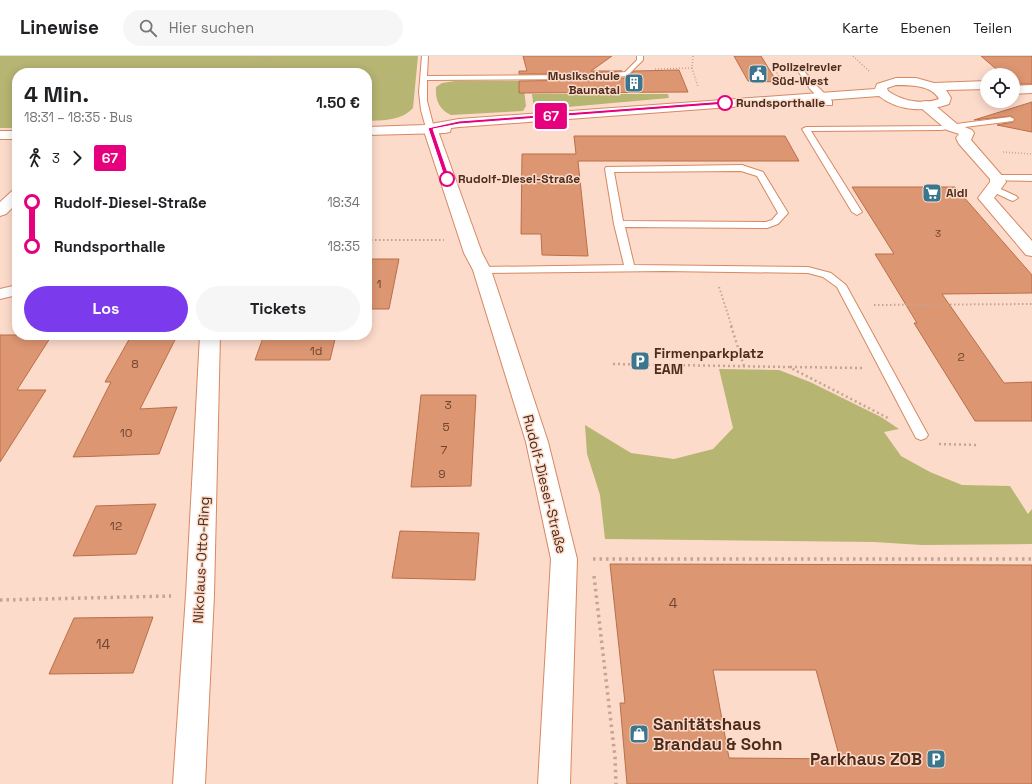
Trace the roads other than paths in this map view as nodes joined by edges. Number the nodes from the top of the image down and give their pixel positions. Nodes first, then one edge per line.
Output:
1 (425, 56) edge
2 (640, 56) edge
3 (802, 71) dead end
4 (423, 76) junction
5 (1032, 83) edge
6 (1020, 84) edge
7 (980, 85) edge
8 (933, 87) junction
9 (1032, 89) edge
10 (1020, 90) edge
11 (882, 92) junction
12 (980, 92) edge
13 (944, 95) junction
14 (825, 100) junction
15 (895, 100) junction
16 (926, 105) junction
17 (1010, 119) dead end
18 (952, 127) junction
19 (430, 128) junction
20 (372, 131) edge
21 (0, 135) edge
22 (12, 135) edge
23 (1032, 178) edge
24 (995, 183) junction
25 (1014, 198) dead end
26 (12, 199) edge
27 (0, 211) edge
28 (857, 212) dead end
29 (619, 224) junction
30 (1032, 251) edge
31 (630, 268) junction
32 (482, 270) junction
33 (12, 291) edge
34 (0, 294) edge
35 (210, 340) edge
36 (921, 435) road end
37 (189, 784) edge
38 (554, 784) edge

1 - 4 lane
2 - 4 lane
3 - 14 lane
4 - 19 lane
5 - 6 street
7 - 8 street
8 - 11 street
8 - 13 street
9 - 10 street
11 - 14 street
11 - 15 street
12 - 13 street
13 - 16 street
14 - 15 street
14 - 19 street
15 - 16 street
16 - 18 street
17 - 18 lane
18 - 24 street
18 - 28 lane
19 - 20 street
19 - 32 street, Rudolf-Diesel-Straße
21 - 22 street
23 - 24 lane
24 - 25 lane
24 - 30 street
26 - 27 street
29 - 29 lane
29 - 31 lane
31 - 32 lane
31 - 36 lane
32 - 38 street, Rudolf-Diesel-Straße
33 - 34 street
35 - 37 street, Nikolaus-Otto-Ring

